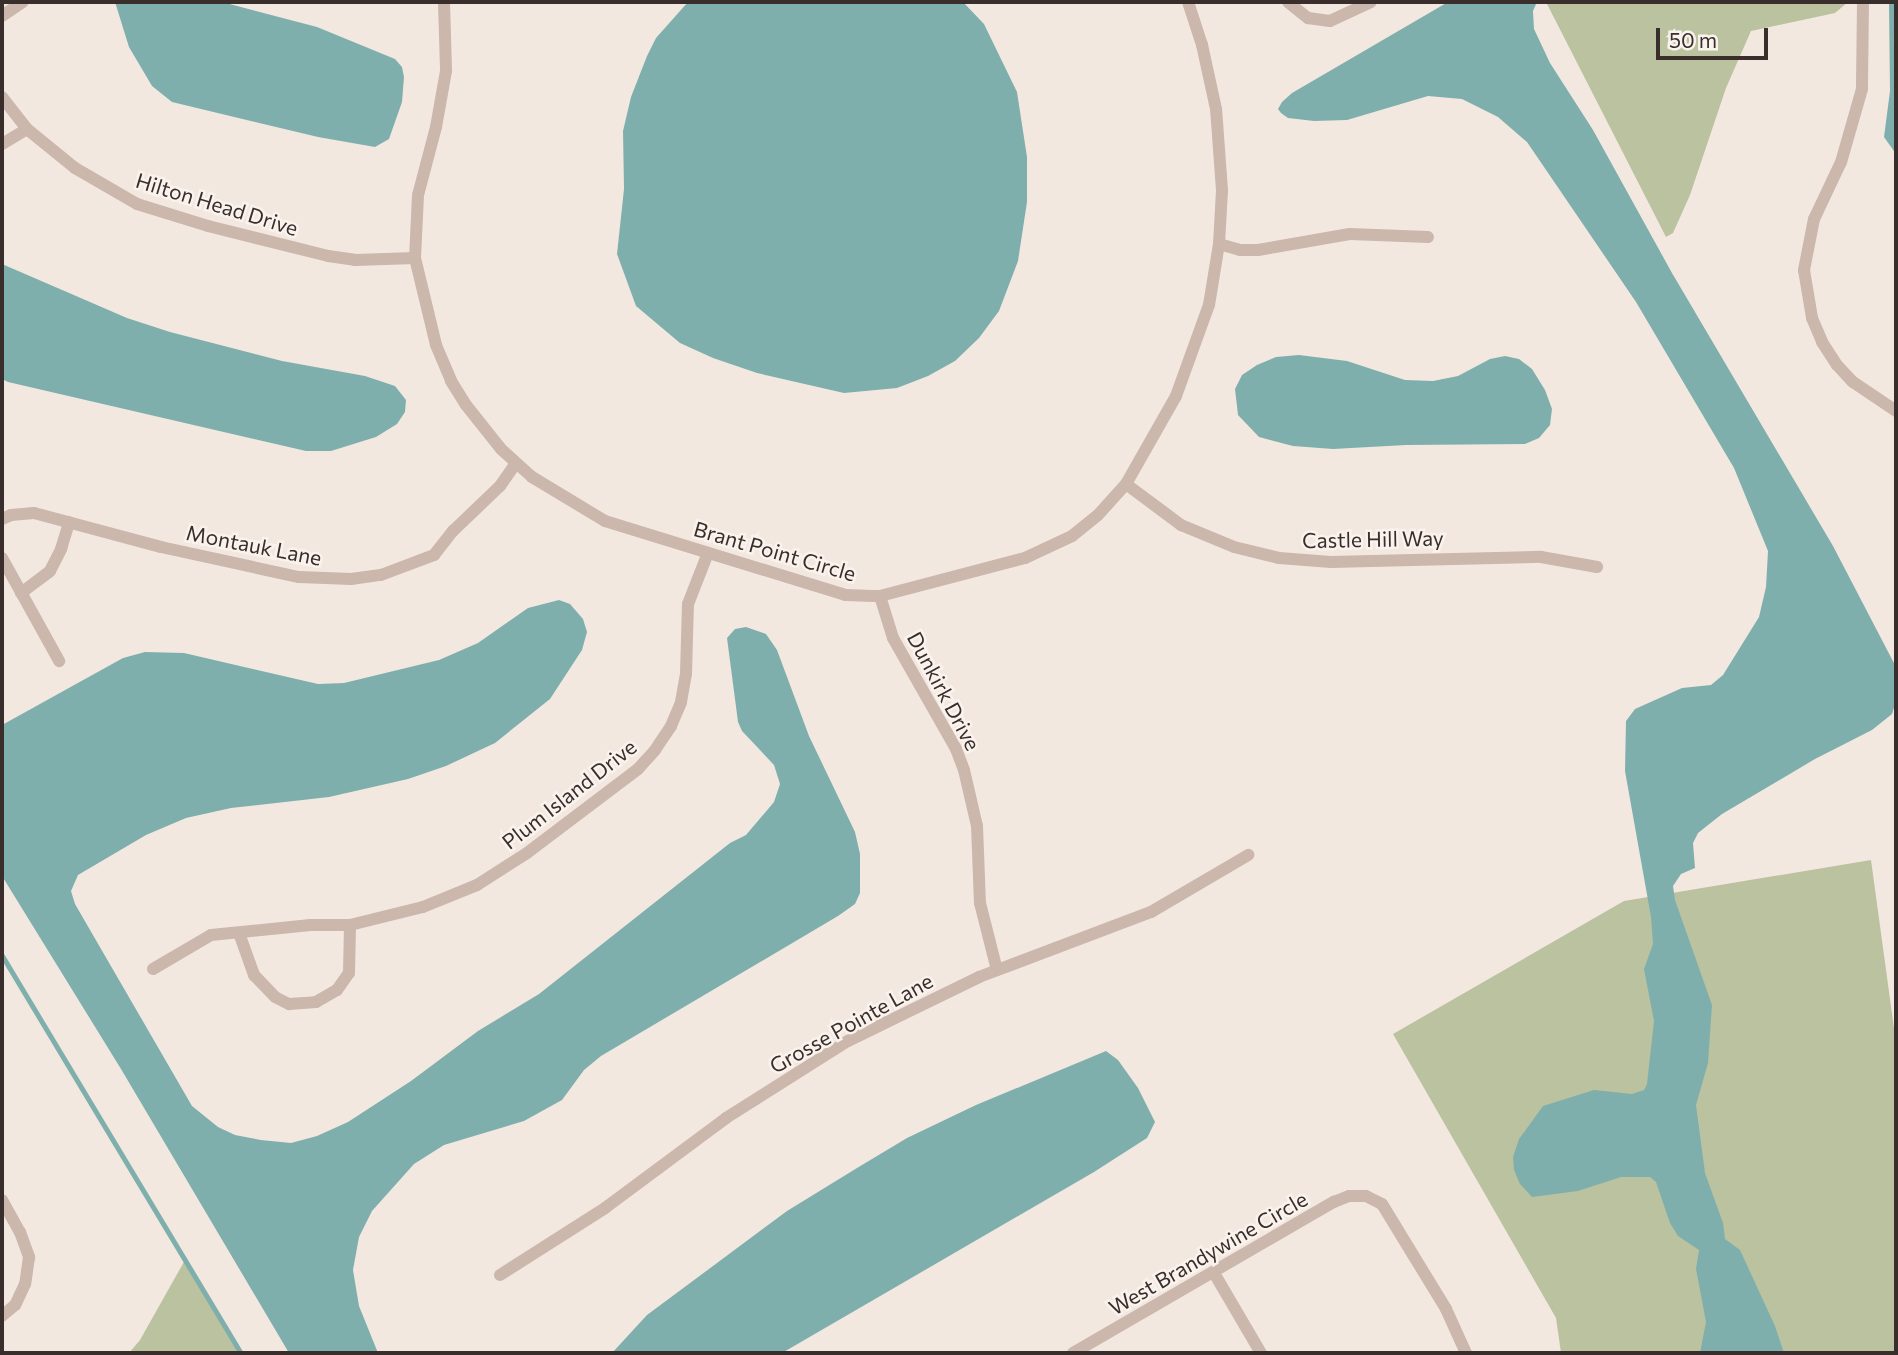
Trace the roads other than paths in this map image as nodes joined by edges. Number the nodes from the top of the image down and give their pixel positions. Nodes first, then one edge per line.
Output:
1 (23, 2) edge
2 (444, 2) edge
3 (1188, 2) edge
4 (1288, 2) edge
5 (1371, 2) edge
6 (1863, 2) edge
7 (2, 16) edge
8 (2, 97) edge
9 (27, 129) junction
10 (2, 144) edge
11 (1428, 237) dead end
12 (1219, 244) junction
13 (415, 258) junction
14 (1896, 411) edge
15 (516, 463) junction
16 (1126, 484) junction
17 (2, 519) edge
18 (68, 522) junction
19 (708, 553) junction
20 (2, 558) edge
21 (1597, 567) dead end
22 (21, 593) junction
23 (880, 596) junction
24 (59, 661) dead end
25 (1248, 855) dead end
26 (350, 925) junction
27 (239, 933) junction
28 (153, 968) dead end
29 (997, 970) junction
30 (2, 1200) edge
31 (1213, 1273) junction
32 (500, 1275) dead end
33 (2, 1316) edge
34 (1073, 1353) edge
35 (1261, 1353) edge
36 (1465, 1353) edge

1 - 7 street
2 - 13 street, Brant Point Circle
3 - 12 street, Brant Point Circle
4 - 5 street
6 - 14 street
8 - 9 street, Hilton Head Drive
9 - 10 street
9 - 13 street, Hilton Head Drive
11 - 12 street
12 - 16 street, Brant Point Circle
13 - 15 street, Brant Point Circle
15 - 18 street, Montauk Lane
15 - 19 street, Brant Point Circle
16 - 21 street, Castle Hill Way
16 - 23 street, Brant Point Circle
17 - 18 street, Montauk Lane
18 - 22 street
19 - 23 street, Brant Point Circle
19 - 26 street, Plum Island Drive
20 - 22 street
22 - 24 street
23 - 29 street, Dunkirk Drive
25 - 29 street, Grosse Pointe Lane
26 - 27 street, Plum Island Drive
26 - 27 street
27 - 28 street, Plum Island Drive
29 - 32 street, Grosse Pointe Lane
30 - 33 street
31 - 34 street, West Brandywine Circle
31 - 35 street
31 - 36 street, West Brandywine Circle

